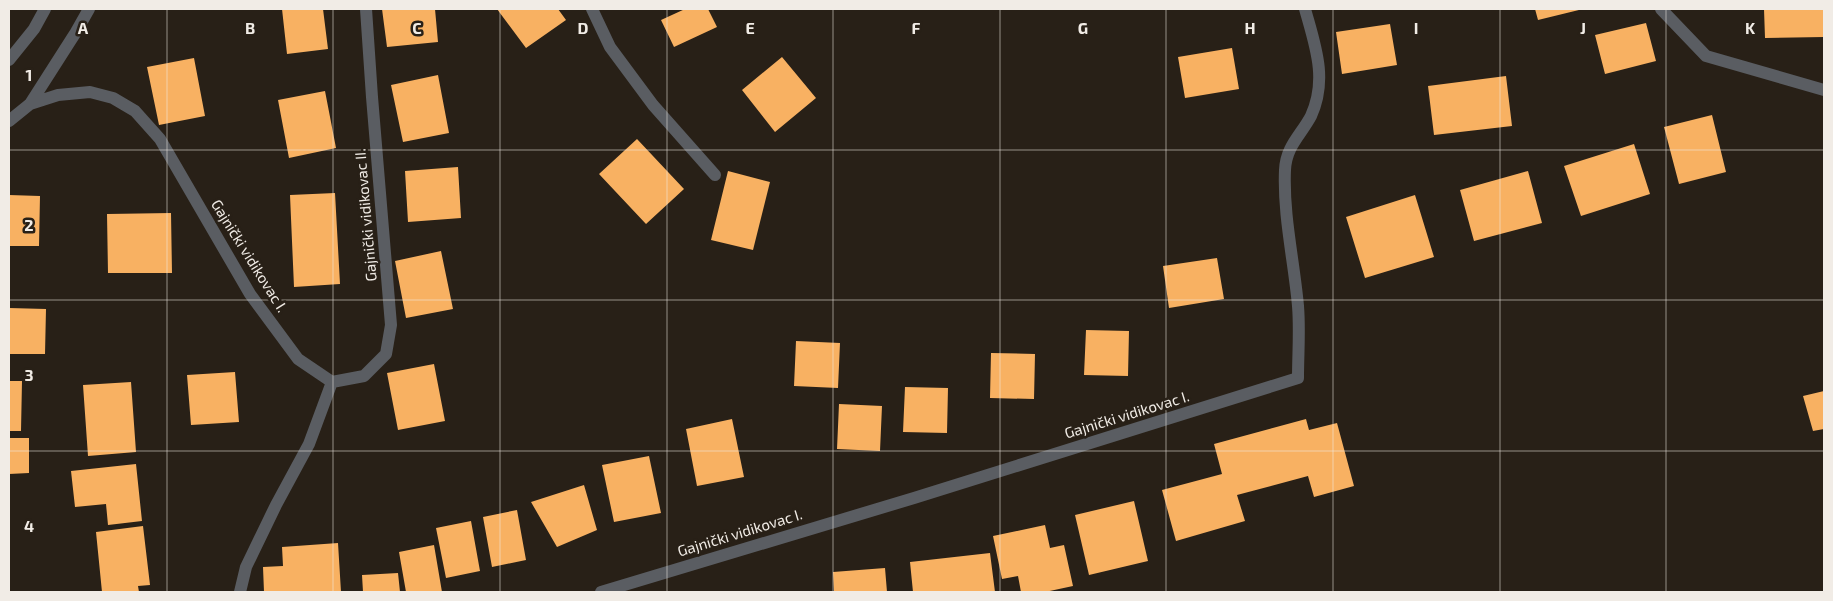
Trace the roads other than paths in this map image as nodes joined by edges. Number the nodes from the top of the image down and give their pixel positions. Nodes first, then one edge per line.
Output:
1 (45, 9) edge
2 (89, 9) edge
3 (366, 9) edge
4 (592, 9) edge
5 (1305, 9) edge
6 (1661, 9) edge
7 (9, 60) edge
8 (1824, 90) edge
9 (30, 104) junction
10 (9, 121) edge
11 (715, 175) dead end
12 (332, 382) junction
13 (240, 592) edge
14 (600, 592) edge

1 - 7 street
2 - 9 street
3 - 12 street, Gajnički vidikovac II.
4 - 11 street
5 - 14 street, Gajnički vidikovac I.
6 - 8 street
9 - 10 street
9 - 12 street, Gajnički vidikovac I.
12 - 13 street

